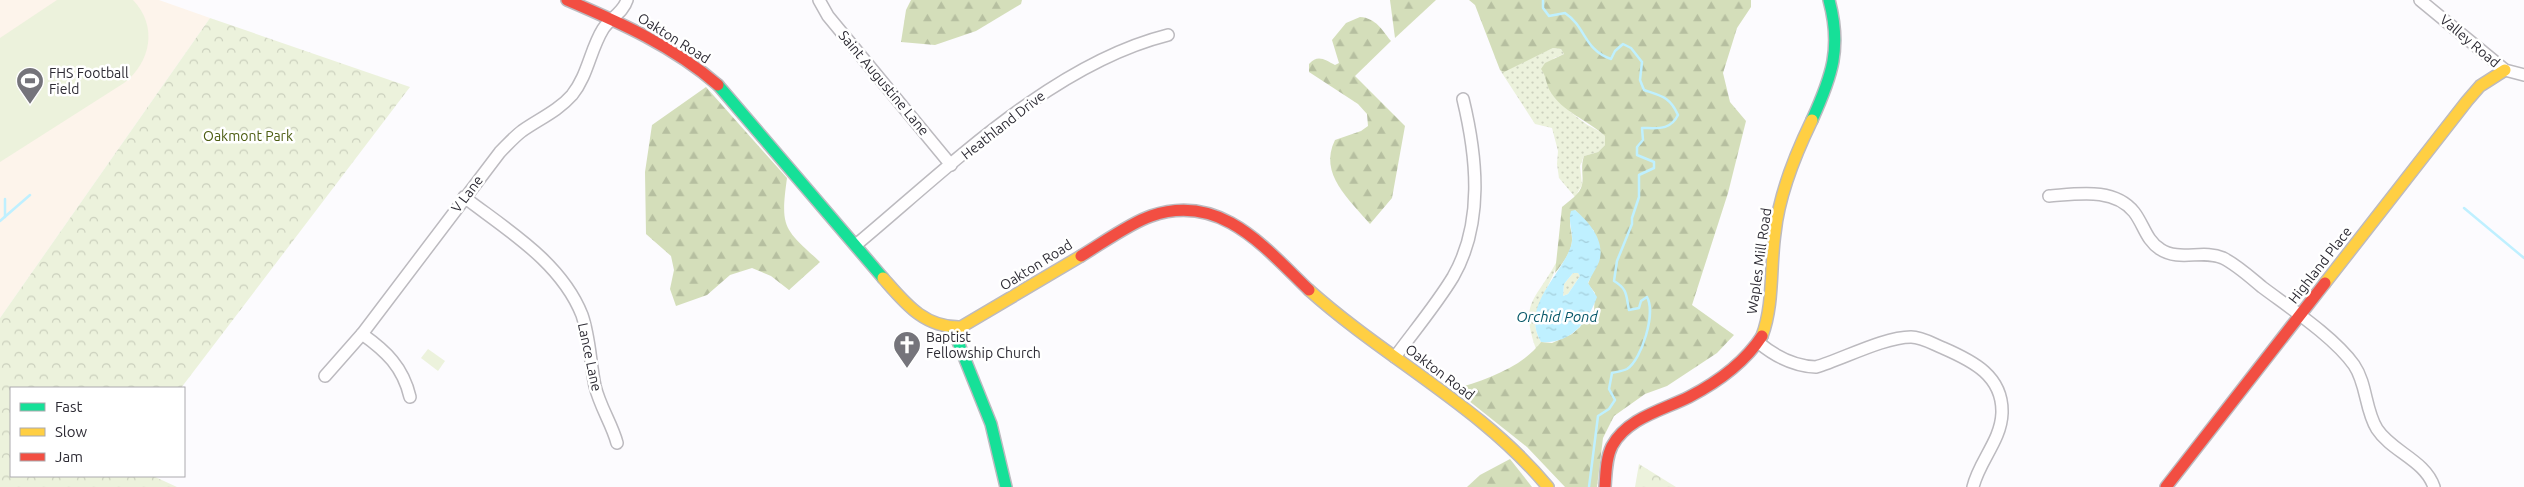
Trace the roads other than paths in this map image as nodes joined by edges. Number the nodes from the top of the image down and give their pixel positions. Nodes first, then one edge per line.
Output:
1 (568, 0) edge
2 (627, 0) edge
3 (819, 0) edge
4 (1829, 0) edge
5 (2420, 0) edge
6 (611, 19) junction
7 (1168, 35) dead end
8 (2505, 70) junction
9 (2524, 75) edge
10 (1463, 99) dead end
11 (952, 165) junction
12 (2049, 196) dead end
13 (464, 197) junction
14 (856, 244) junction
15 (2299, 316) junction
16 (952, 328) junction
17 (362, 334) junction
18 (1759, 343) junction
19 (1395, 357) junction
20 (325, 376) dead end
21 (410, 397) dead end
22 (617, 443) dead end
23 (1006, 487) edge
24 (1548, 487) edge
25 (1605, 487) edge
26 (1973, 487) edge
27 (2166, 487) edge
28 (2434, 487) edge

1 - 6 street, Oakton Road
2 - 6 street, V Lane
3 - 11 street, Saint Augustine Lane
4 - 18 street, Waples Mill Road
5 - 8 street, Valley Road
6 - 13 street, V Lane
6 - 14 street, Oakton Road
7 - 11 street, Heathland Drive
8 - 9 street, Valley Road
8 - 15 street, Highland Place
10 - 19 street
11 - 14 street, Heathland Drive
12 - 15 street
13 - 17 street, V Lane
13 - 22 street, Lance Lane
14 - 16 street, Oakton Road
15 - 27 street, Highland Place
15 - 28 street
16 - 19 street, Oakton Road
16 - 23 street
17 - 20 street, V Lane
17 - 21 street
18 - 25 street
18 - 26 street
19 - 24 street, Oakton Road

